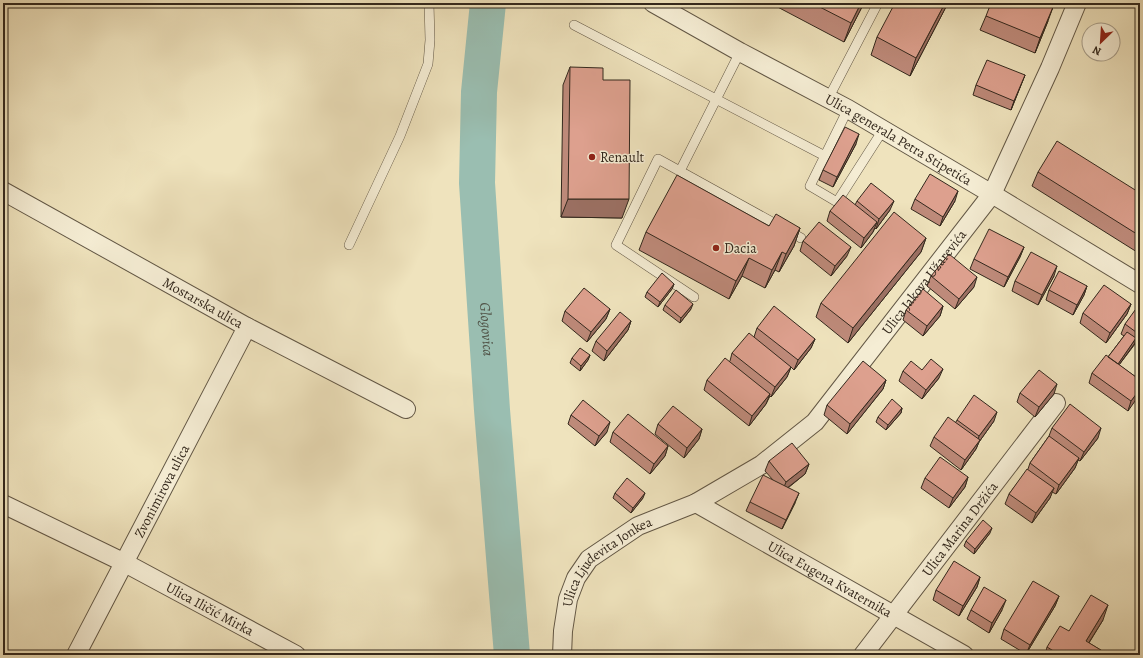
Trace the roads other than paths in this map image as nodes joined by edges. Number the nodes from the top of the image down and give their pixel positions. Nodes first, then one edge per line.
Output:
1 (429, 3) edge
2 (653, 3) edge
3 (878, 3) edge
4 (1078, 3) edge
5 (574, 25) dead end
6 (740, 52) junction
7 (828, 99) junction
8 (716, 100) junction
9 (848, 109) junction
10 (883, 130) junction
11 (825, 156) junction
12 (680, 171) junction
13 (3, 191) edge
14 (992, 194) junction
15 (801, 238) edge
16 (349, 245) dead end
17 (1140, 284) edge
18 (694, 297) dead end
19 (247, 327) junction
20 (1056, 403) dead end
21 (406, 409) dead end
22 (696, 503) junction
23 (3, 504) edge
24 (125, 563) junction
25 (894, 616) junction
26 (76, 655) edge
27 (296, 655) edge
28 (562, 655) edge
29 (863, 655) edge
30 (964, 655) edge

1 - 16 lane
2 - 6 street, Ulica generala Petra Stipetića
3 - 7 lane
4 - 14 street, Ulica Jakova Užarevića
5 - 8 lane
6 - 7 street, Ulica generala Petra Stipetića
6 - 8 lane
7 - 9 street, Ulica generala Petra Stipetića
8 - 11 lane
8 - 12 lane
9 - 10 street, Ulica generala Petra Stipetića
9 - 11 lane
10 - 11 lane
10 - 14 street, Ulica generala Petra Stipetića
12 - 15 lane
12 - 18 lane
13 - 19 street, Mostarska ulica
14 - 17 street, Ulica generala Petra Stipetića
14 - 22 street, Ulica Jakova Užarevića
19 - 21 street, Mostarska ulica
19 - 24 street, Zvonimirova ulica
20 - 25 street, Ulica Marina Držića
22 - 25 street, Ulica Eugena Kvaternika
22 - 28 street, Ulica Ljudevita Jonkea
23 - 24 street, Ulica Iličić Mirka
24 - 26 street, Zvonimirova ulica
24 - 27 street, Ulica Iličić Mirka
25 - 29 street, Ulica Marina Držića
25 - 30 street, Ulica Eugena Kvaternika

